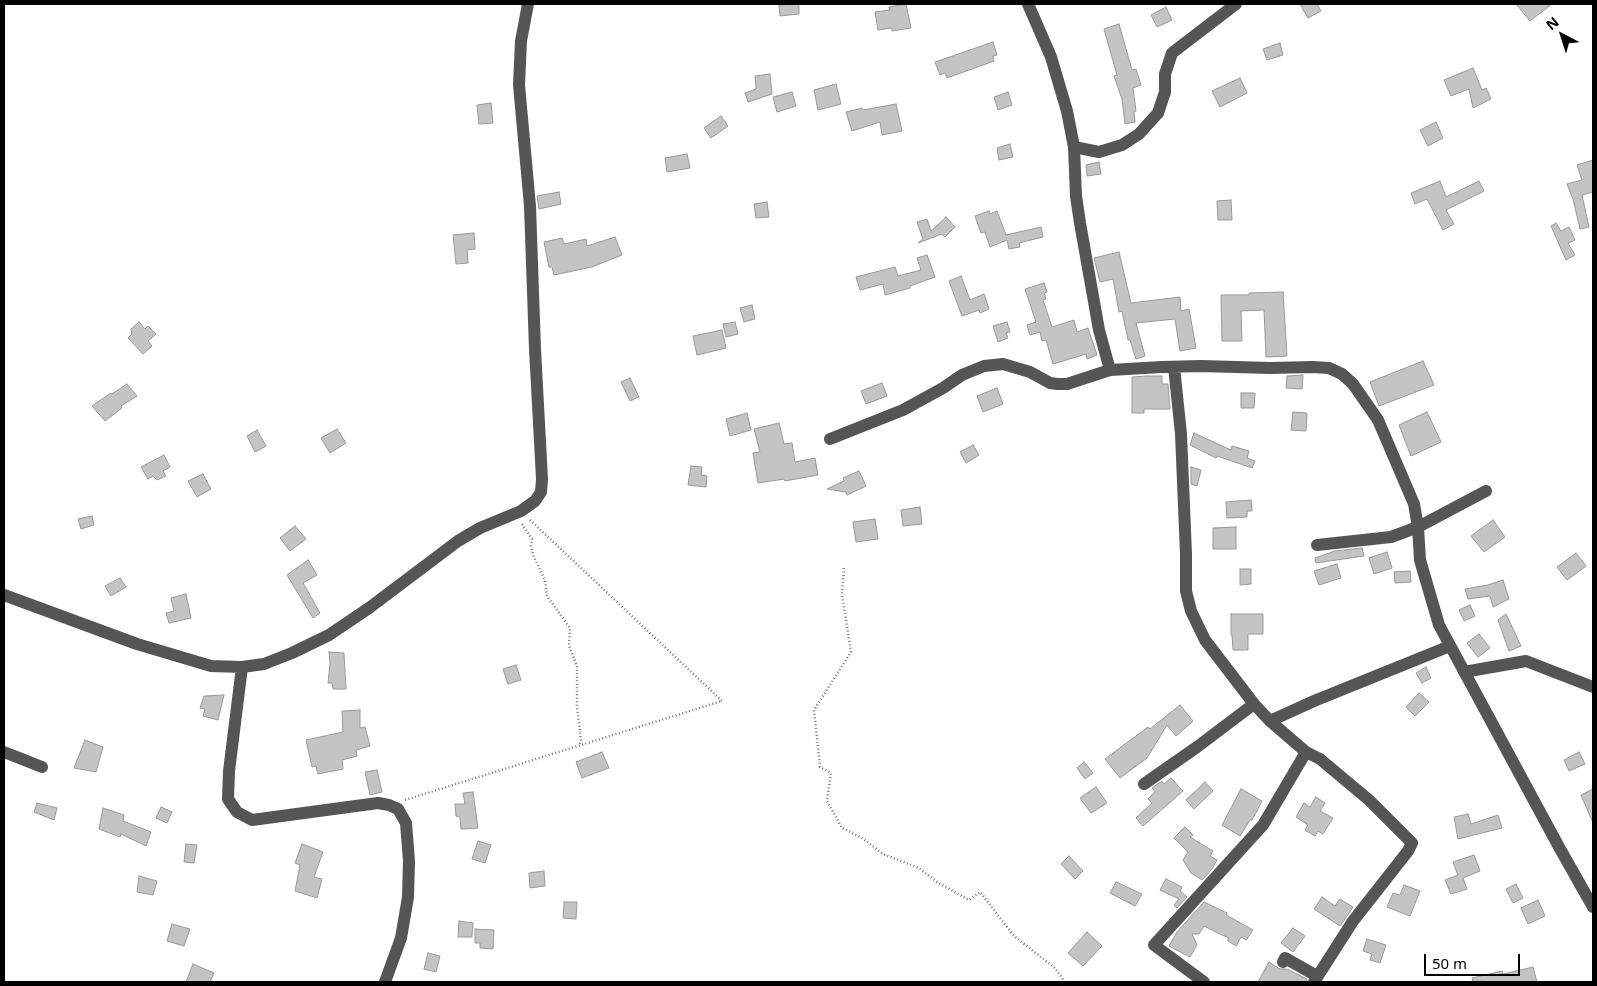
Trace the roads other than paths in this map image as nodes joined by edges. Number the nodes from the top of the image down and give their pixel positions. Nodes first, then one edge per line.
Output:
1 (528, 4) edge
2 (1028, 4) edge
3 (1236, 4) edge
4 (1074, 147) junction
5 (1174, 367) junction
6 (1110, 370) junction
7 (830, 439) dead end
8 (1486, 492) dead end
9 (1418, 527) junction
10 (1317, 545) dead end
11 (4, 595) edge
12 (1450, 646) junction
13 (242, 666) junction
14 (1464, 672) junction
15 (1593, 687) edge
16 (1254, 704) junction
17 (1270, 721) junction
18 (4, 752) edge
19 (1306, 752) junction
20 (42, 767) dead end
21 (1144, 784) dead end
22 (1593, 907) edge
23 (1283, 962) dead end
24 (1316, 979) edge
25 (385, 982) edge
26 (1204, 982) edge

1 - 13 street
2 - 4 street
3 - 4 street
4 - 6 street
5 - 6 street
5 - 9 street
5 - 16 street
6 - 7 street
8 - 9 street
9 - 10 street
9 - 12 street
11 - 13 street
12 - 14 street
12 - 17 street
13 - 25 street
14 - 15 street
14 - 22 street
16 - 17 street
16 - 21 street
17 - 19 street
18 - 20 street
19 - 24 street
19 - 26 street
23 - 24 street

